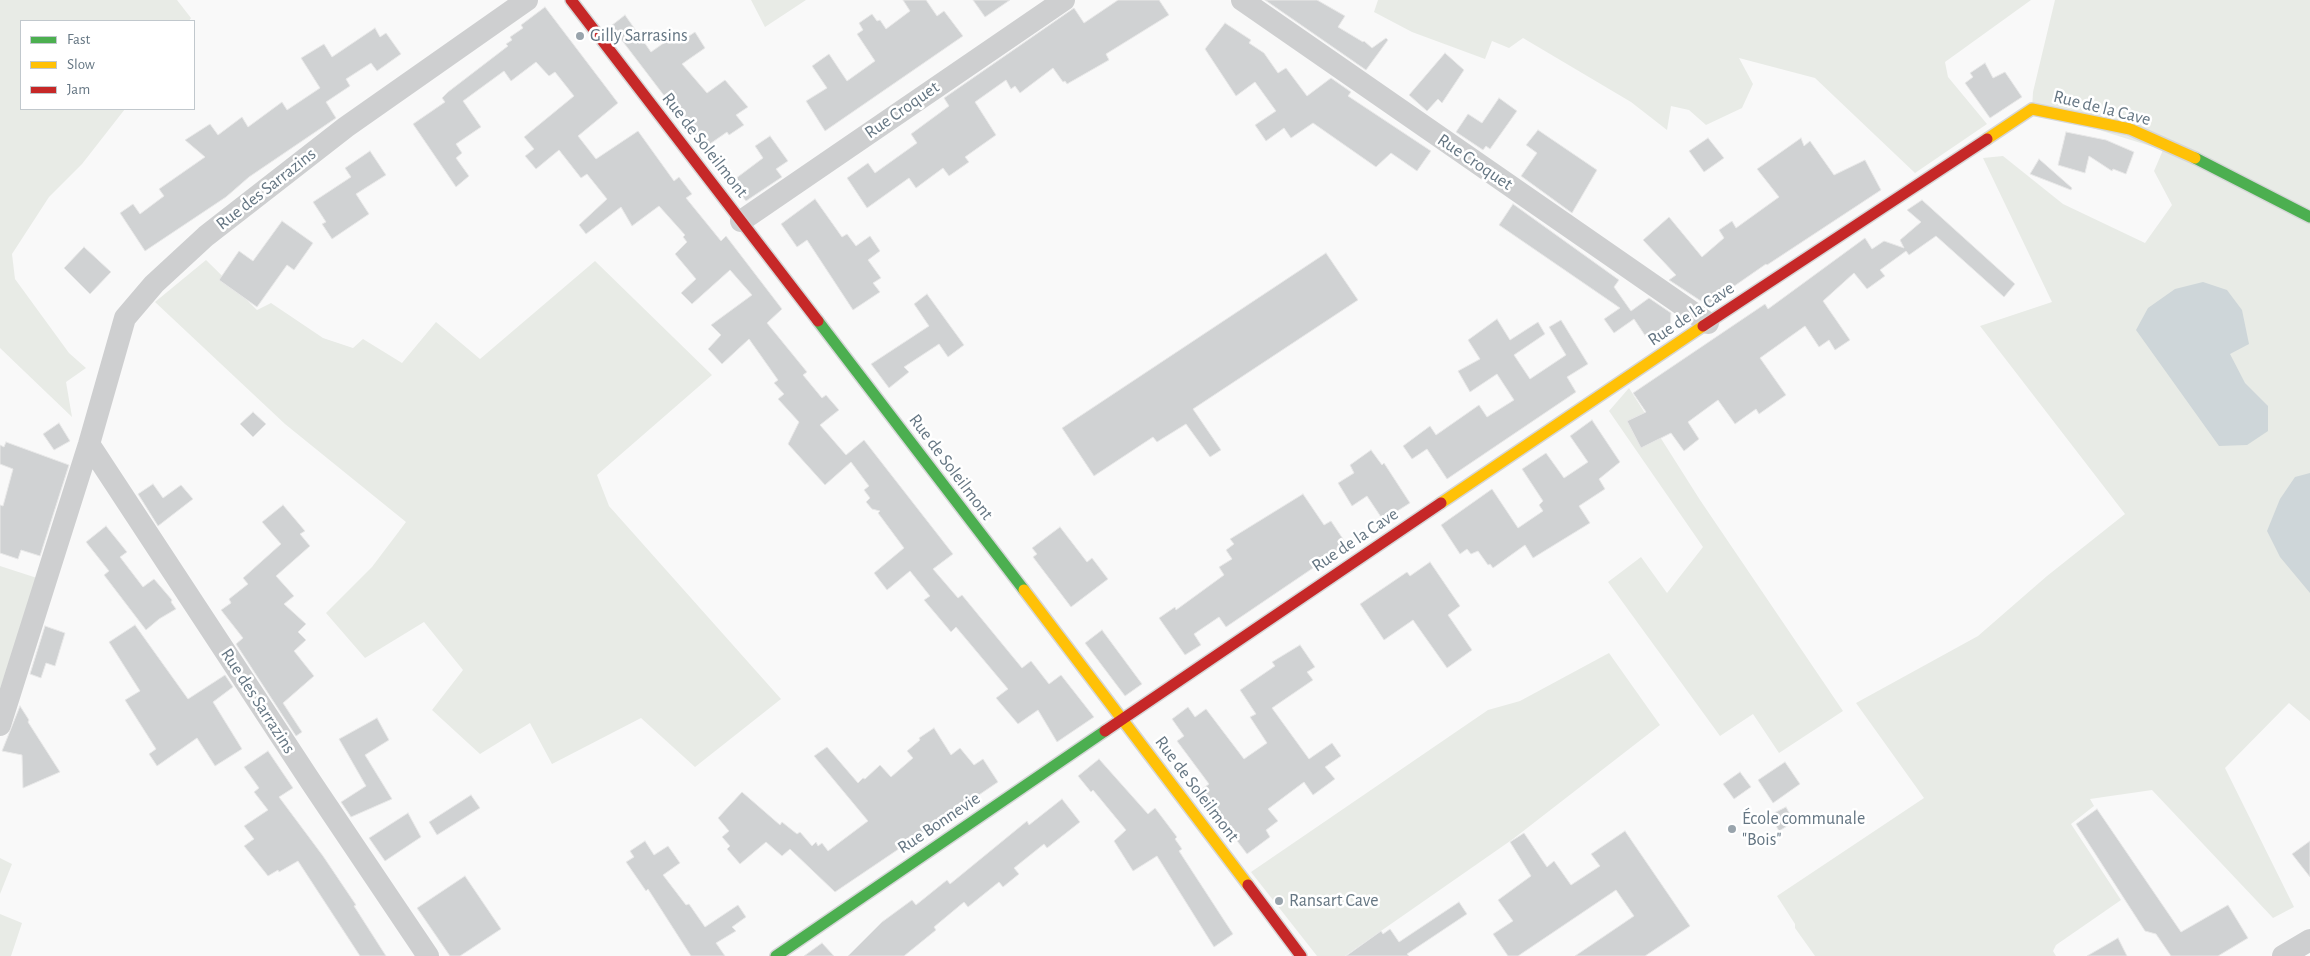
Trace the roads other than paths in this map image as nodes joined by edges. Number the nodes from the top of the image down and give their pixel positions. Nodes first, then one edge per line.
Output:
1 (527, 0) edge
2 (571, 0) edge
3 (1064, 0) edge
4 (1242, 0) edge
5 (2310, 217) edge
6 (741, 221) junction
7 (1708, 323) junction
8 (89, 444) junction
9 (1122, 718) junction
10 (0, 725) edge
11 (2310, 940) edge
12 (428, 956) edge
13 (776, 956) edge
14 (1301, 956) edge
15 (2283, 956) edge

1 - 8 street, Rue des Sarrazins
2 - 6 street, Rue de Soleilmont
3 - 6 street, Rue Croquet
4 - 7 street, Rue Croquet
5 - 7 street, Rue de la Cave
6 - 9 street, Rue de Soleilmont
7 - 9 street, Rue de la Cave
8 - 10 street, Rue des Sarrazins
8 - 12 street, Rue des Sarrazins
9 - 13 street, Rue Bonnevie
9 - 14 street, Rue de Soleilmont
11 - 15 street

